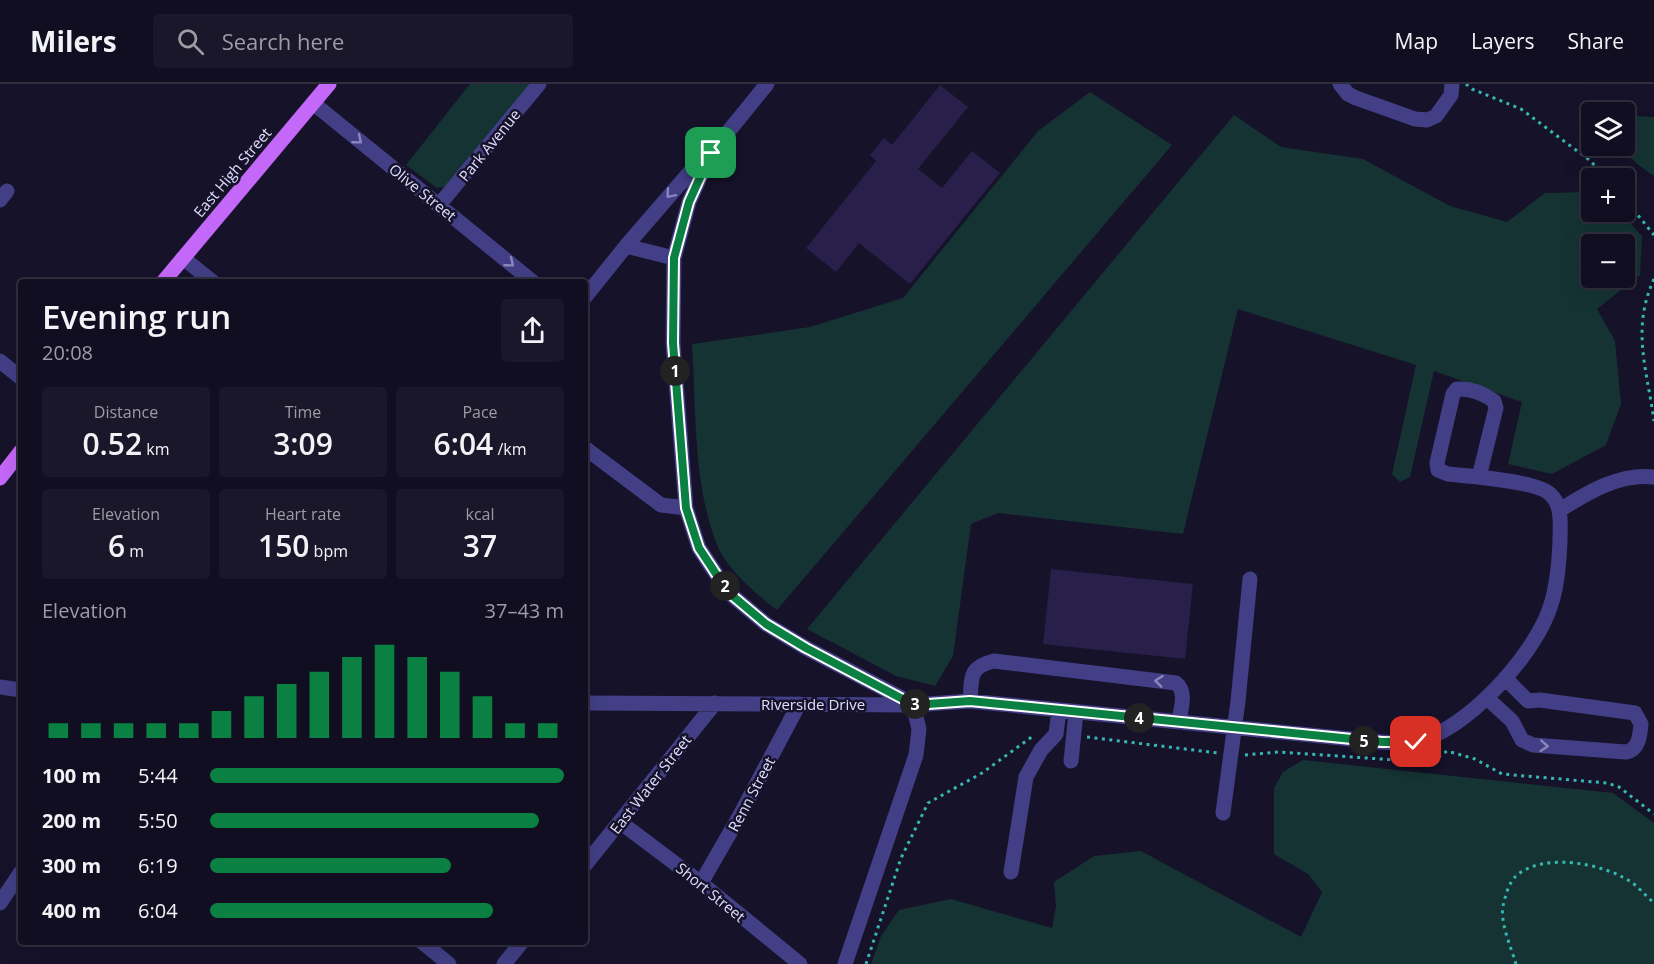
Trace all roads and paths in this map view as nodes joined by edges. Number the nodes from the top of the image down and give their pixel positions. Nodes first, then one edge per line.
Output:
1 (329, 84) edge
2 (539, 84) edge
3 (767, 84) edge
4 (1340, 84) edge
5 (1452, 84) edge
6 (1466, 84) edge
7 (313, 103) junction
8 (711, 153) junction
9 (1597, 168) edge
10 (439, 205) junction
11 (1635, 212) edge
12 (1654, 235) edge
13 (626, 246) junction
14 (183, 258) junction
15 (674, 258) junction
16 (166, 279) edge
17 (209, 279) edge
18 (528, 279) edge
19 (1654, 279) edge
20 (588, 293) edge
21 (0, 361) edge
22 (18, 376) edge
23 (1654, 421) edge
24 (588, 450) edge
25 (18, 455) edge
26 (1479, 477) junction
27 (1654, 477) edge
28 (0, 478) edge
29 (686, 508) junction
30 (1560, 510) junction
31 (1250, 579) dead end
32 (1505, 678) junction
33 (0, 687) edge
34 (18, 690) edge
35 (1487, 698) junction
36 (970, 701) junction
37 (1528, 701) junction
38 (588, 703) edge
39 (715, 703) junction
40 (799, 704) junction
41 (914, 705) junction
42 (1059, 711) junction
43 (1076, 713) junction
44 (1179, 721) junction
45 (1512, 721) junction
46 (1235, 728) junction
47 (1071, 761) dead end
48 (1223, 813) dead end
49 (620, 822) junction
50 (588, 861) edge
51 (1011, 872) dead end
52 (18, 876) edge
53 (701, 883) junction
54 (0, 903) edge
55 (1654, 903) edge
56 (426, 945) edge
57 (520, 945) edge
58 (449, 964) edge
59 (504, 964) edge
60 (800, 964) edge
61 (844, 964) edge
62 (1516, 964) edge

1 - 7 main road, East High Street
2 - 10 street, Park Avenue
3 - 8 street
4 - 5 street
6 - 9 path
7 -> 10 street, Olive Street
7 - 14 main road, East High Street
8 -> 13 street
8 - 15 street
10 -> 18 street, Olive Street
11 - 12 path
13 - 15 street
13 - 20 street
14 - 16 main road, East High Street
14 - 17 street
15 - 29 street
19 - 23 path
21 - 22 street
24 - 29 street
25 - 28 main road
26 - 26 street
26 - 30 street
27 - 30 street
29 - 41 street
30 - 32 street, Riverside Drive
31 - 46 street
32 - 35 street, Riverside Drive
32 - 37 street
33 - 34 street
35 - 45 street
35 - 46 street, Riverside Drive
36 - 41 street, Riverside Drive
36 - 42 street, Riverside Drive
44 -> 36 street
37 - 45 street
45 -> 37 street
38 - 39 street, Riverside Drive
39 - 40 street, Riverside Drive
39 - 49 street, East Water Street
40 - 41 street, Riverside Drive
40 - 53 street, Renn Street
41 - 61 street
42 - 43 street, Riverside Drive
42 - 51 street
43 - 44 street, Riverside Drive
43 - 47 street
44 - 46 street, Riverside Drive
46 - 48 street
49 - 50 street, East Water Street
49 - 53 street, Short Street
52 - 54 street
53 - 60 street, Short Street
55 - 62 path
56 - 58 street
57 - 59 street

